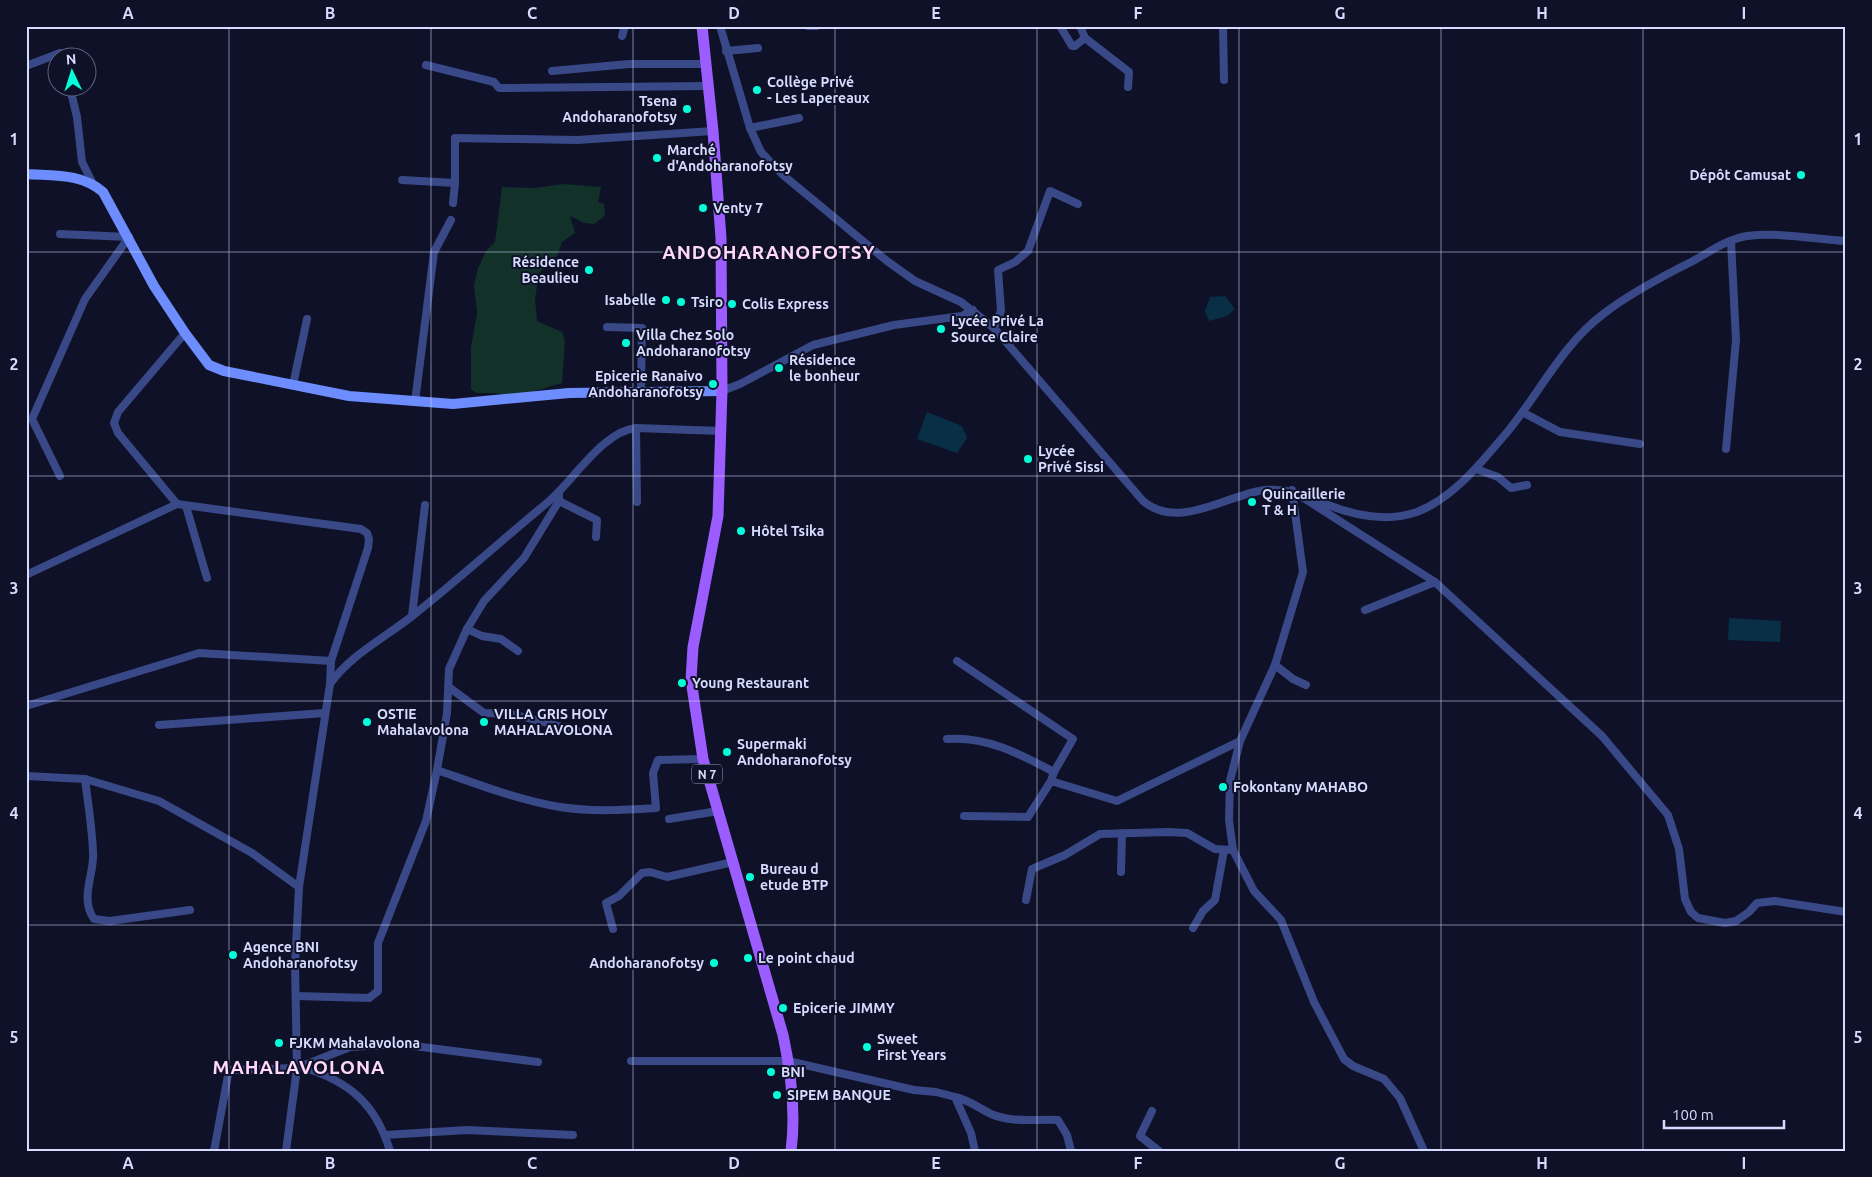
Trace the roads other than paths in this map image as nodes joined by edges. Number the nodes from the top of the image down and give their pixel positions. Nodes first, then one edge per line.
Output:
1 (624, 26) edge
2 (702, 26) edge
3 (720, 26) edge
4 (808, 26) edge
5 (817, 26) edge
6 (1060, 26) edge
7 (1080, 26) edge
8 (1223, 26) edge
9 (622, 36) dead end
10 (1085, 38) junction
11 (758, 48) dead end
12 (726, 51) junction
13 (48, 58) edge
14 (706, 64) junction
15 (426, 65) dead end
16 (26, 66) edge
17 (552, 71) dead end
18 (1224, 80) dead end
19 (708, 86) junction
20 (1128, 87) dead end
21 (72, 98) edge
22 (799, 118) dead end
23 (750, 128) junction
24 (714, 131) junction
25 (26, 174) edge
26 (402, 180) dead end
27 (92, 182) junction
28 (455, 183) junction
29 (452, 203) dead end
30 (1078, 204) dead end
31 (451, 220) dead end
32 (60, 234) dead end
33 (129, 237) junction
34 (1731, 241) junction
35 (1846, 241) edge
36 (973, 310) junction
37 (307, 319) dead end
38 (607, 328) dead end
39 (994, 328) junction
40 (185, 333) junction
41 (293, 385) junction
42 (722, 391) junction
43 (641, 392) junction
44 (415, 402) junction
45 (1524, 413) junction
46 (636, 428) junction
47 (721, 430) junction
48 (1640, 444) dead end
49 (1726, 449) dead end
50 (1476, 469) junction
51 (60, 476) dead end
52 (1527, 486) dead end
53 (1292, 490) junction
54 (559, 497) junction
55 (637, 502) dead end
56 (181, 505) junction
57 (425, 505) dead end
58 (596, 537) dead end
59 (26, 576) edge
60 (207, 578) dead end
61 (1435, 582) junction
62 (1365, 610) dead end
63 (412, 616) junction
64 (467, 629) junction
65 (518, 651) dead end
66 (331, 661) junction
67 (957, 661) dead end
68 (1275, 665) junction
69 (330, 684) junction
70 (1306, 685) dead end
71 (450, 688) junction
72 (26, 706) edge
73 (325, 713) junction
74 (160, 725) dead end
75 (578, 732) dead end
76 (948, 739) dead end
77 (1240, 741) junction
78 (703, 760) junction
79 (438, 770) junction
80 (1054, 772) junction
81 (26, 776) edge
82 (85, 779) junction
83 (1051, 781) junction
84 (718, 811) junction
85 (964, 816) dead end
86 (668, 819) dead end
87 (1122, 833) junction
88 (1224, 850) junction
89 (1233, 850) junction
90 (733, 862) junction
91 (1121, 872) dead end
92 (299, 887) junction
93 (1026, 900) dead end
94 (190, 910) dead end
95 (1846, 912) edge
96 (1193, 928) dead end
97 (613, 929) dead end
98 (296, 996) junction
99 (631, 1061) dead end
100 (788, 1061) junction
101 (538, 1062) dead end
102 (300, 1067) junction
103 (955, 1098) junction
104 (1152, 1111) dead end
105 (386, 1135) junction
106 (572, 1135) dead end
107 (214, 1151) edge
108 (286, 1151) edge
109 (390, 1151) edge
110 (790, 1151) edge
111 (975, 1151) edge
112 (1071, 1151) edge
113 (1159, 1151) edge
114 (1424, 1151) edge

1 - 9 street
2 - 14 main road, N 7
3 - 12 street
4 - 5 street
6 - 10 street
7 - 10 street
8 - 18 street
10 - 20 street
11 - 12 street
12 - 23 street
13 - 16 street
14 - 17 street
14 - 19 main road, N 7
15 - 19 street
19 - 24 main road, N 7
21 - 27 street
22 - 23 street
23 - 36 street
24 - 28 street
24 - 42 main road, N 7
25 - 27 street
26 - 28 street
27 - 33 street
28 - 29 street
30 - 39 street
31 - 44 street
32 - 33 street
33 - 40 street
33 - 51 street
34 - 35 street
34 - 45 street
34 - 49 street
36 - 39 street
36 - 42 street
37 - 41 street
38 - 43 street
39 - 53 street
40 - 41 street
40 - 56 street
41 - 44 street
42 - 43 street
42 - 47 main road, N 7
43 - 44 street
45 - 48 street
45 - 50 street
46 - 47 street
46 - 54 street
46 - 55 street
47 - 78 main road, N 7
50 - 52 street
50 - 53 street
53 - 61 street
53 - 68 street
54 - 58 street
54 - 63 street
54 - 64 street
56 - 59 street
56 - 60 street
56 - 66 street
57 - 63 street
61 - 62 street
61 - 95 street
63 - 69 street
64 - 65 street
64 - 71 street
66 - 69 street
66 - 72 street
67 - 80 street
68 - 70 street
68 - 77 street
69 - 73 street
71 - 75 street
71 - 79 street
73 - 74 street
73 - 92 street
76 - 80 street
77 - 83 street
77 - 89 street
78 - 79 street
78 - 84 main road, N 7
79 - 98 street
80 - 83 street
81 - 82 street
82 - 92 street
82 - 94 street
83 - 85 street
84 - 86 street
84 - 90 main road, N 7
87 - 88 street
87 - 91 street
87 - 93 street
88 - 89 street
88 - 96 street
89 - 114 street
90 - 97 street
90 - 100 main road, N 7
92 - 98 street
98 - 102 street
99 - 100 street
100 - 103 street
100 - 110 main road, N 7
101 - 102 street
102 - 105 street
102 - 107 street
102 - 108 street
103 - 111 street
103 - 112 street
104 - 113 street
105 - 106 street
105 - 109 street

